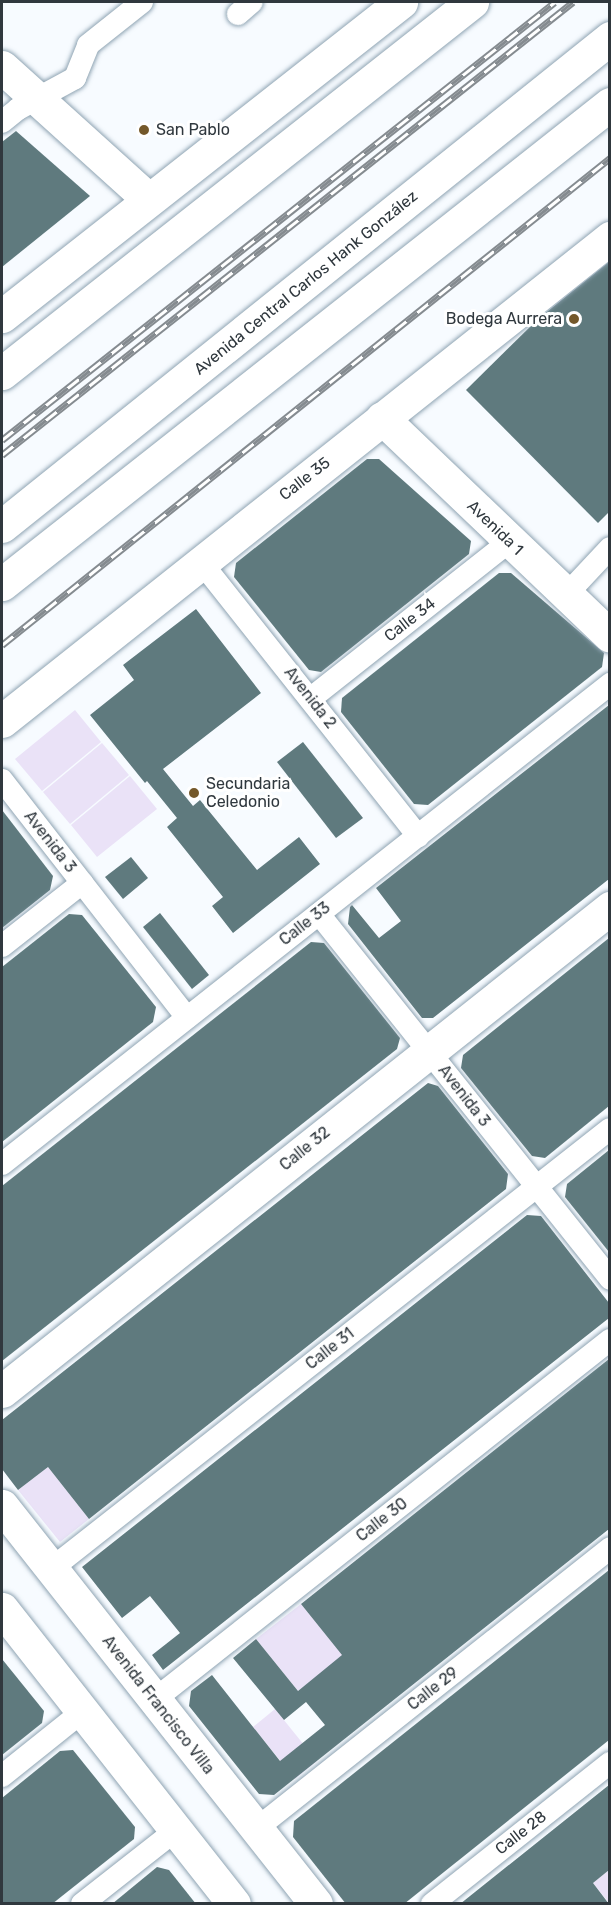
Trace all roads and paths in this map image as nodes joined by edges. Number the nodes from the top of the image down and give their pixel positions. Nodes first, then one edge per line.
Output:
1 (401, 2) edge
2 (435, 2) edge
3 (472, 2) edge
4 (137, 3) edge
5 (609, 38) edge
6 (2, 67) edge
7 (344, 103) junction
8 (609, 104) edge
9 (15, 107) edge
10 (142, 206) junction
11 (609, 238) edge
12 (2, 316) edge
13 (2, 373) edge
14 (382, 418) junction
15 (2, 526) edge
16 (509, 542) junction
17 (609, 548) edge
18 (201, 562) junction
19 (2, 584) edge
20 (566, 596) junction
21 (609, 636) edge
22 (609, 684) edge
23 (310, 699) junction
24 (2, 721) edge
25 (2, 780) edge
26 (418, 836) junction
27 (82, 883) junction
28 (609, 908) edge
29 (319, 914) junction
30 (2, 946) edge
31 (188, 1018) junction
32 (429, 1051) junction
33 (609, 1129) edge
34 (2, 1164) edge
35 (536, 1186) junction
36 (609, 1279) edge
37 (609, 1340) edge
38 (2, 1391) edge
39 (2, 1506) edge
40 (609, 1548) edge
41 (51, 1569) junction
42 (2, 1609) edge
43 (154, 1700) junction
44 (83, 1712) junction
45 (609, 1763) edge
46 (2, 1776) edge
47 (256, 1829) junction
48 (176, 1830) junction
49 (82, 1904) edge
50 (234, 1904) edge
51 (316, 1904) edge
52 (432, 1904) edge

1 - 10 main road
2 - 7 main road
3 - 7 main road
4 - 9 street
5 - 15 main road, Avenida Central Carlos Hank González
6 - 9 main road
7 - 13 main road
8 - 19 main road
9 - 10 main road
10 - 12 main road
11 - 14 main road, Calle 35
14 - 16 main road, Avenida 1
14 - 18 main road, Calle 35
16 - 20 main road, Avenida 1
16 - 23 street, Calle 34
17 - 20 street
18 - 23 street, Avenida 2
18 - 24 main road, Calle 35
20 - 21 main road, Avenida 1
22 - 26 street, Calle 33
23 - 26 street, Avenida 2
25 - 27 street, Avenida 3
26 - 29 street, Calle 33
27 - 30 street
27 - 31 street, Avenida 3
28 - 32 main road, Calle 32
29 - 31 street, Calle 33
29 - 32 street, Avenida 3
31 - 34 street, Calle 33
32 - 35 street, Avenida 3
32 - 38 main road, Calle 32
33 - 35 street, Calle 31
35 - 36 street, Avenida 3
35 - 41 street, Calle 31
37 - 43 street, Calle 30
39 - 41 main road, Avenida Francisco Villa
40 - 47 street, Calle 29
41 - 43 main road, Avenida Francisco Villa
42 - 44 main road
43 - 47 main road, Avenida Francisco Villa
44 - 46 street
44 - 48 main road
45 - 52 street, Calle 28
47 - 51 main road, Avenida Francisco Villa
48 - 49 street
48 - 50 main road

